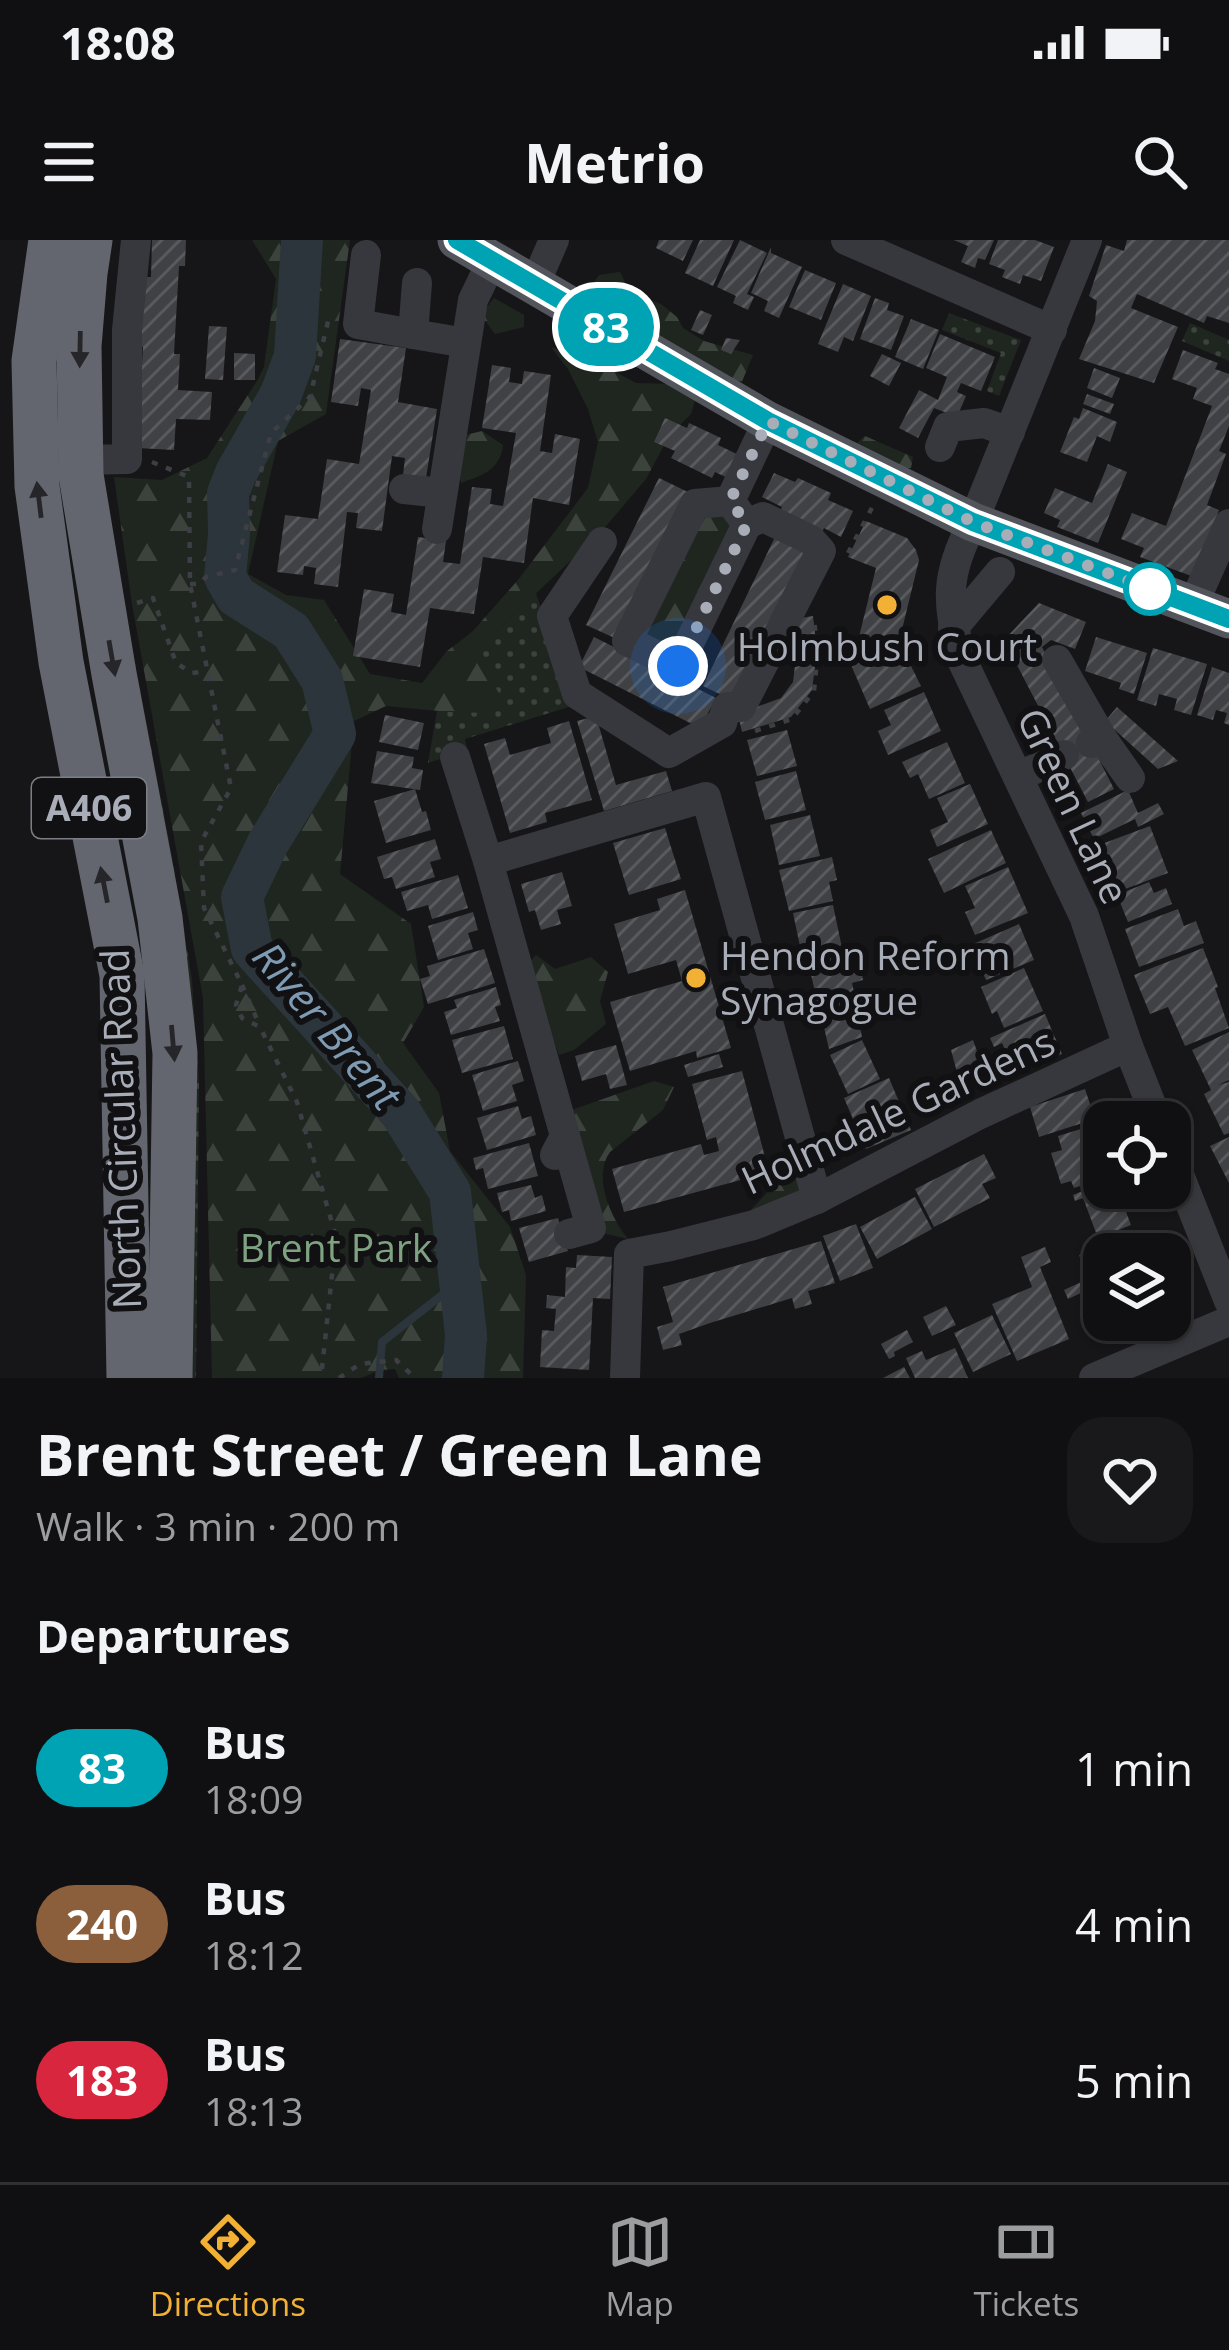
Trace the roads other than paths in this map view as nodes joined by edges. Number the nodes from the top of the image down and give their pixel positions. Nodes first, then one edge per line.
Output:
1 (51, 240) edge
2 (90, 240) edge
3 (136, 240) edge
4 (457, 240) edge
5 (554, 240) edge
6 (846, 240) edge
7 (1087, 240) edge
8 (366, 255) dead end
9 (492, 261) junction
10 (417, 284) dead end
11 (534, 286) junction
12 (1052, 330) junction
13 (413, 334) junction
14 (466, 343) junction
15 (768, 421) junction
16 (1010, 432) junction
17 (940, 447) dead end
18 (80, 460) junction
19 (404, 489) dead end
20 (442, 494) junction
21 (739, 512) junction
22 (973, 522) junction
23 (1229, 524) edge
24 (436, 529) dead end
25 (602, 542) dead end
26 (1000, 572) dead end
27 (1211, 612) edge
28 (953, 628) junction
29 (1057, 660) dead end
30 (1086, 745) junction
31 (455, 757) dead end
32 (1018, 777) junction
33 (1130, 778) dead end
34 (488, 861) junction
35 (1128, 1046) junction
36 (1150, 1101) edge
37 (817, 1199) junction
38 (1191, 1201) edge
39 (569, 1234) dead end
40 (1227, 1288) edge
41 (1229, 1321) edge
42 (129, 1378) edge
43 (170, 1378) edge
44 (625, 1378) edge
45 (1094, 1378) edge

42 -> 1 highway, North Circular Road / A406
2 -> 18 highway, North Circular Road / A406
3 - 18 street
4 - 9 main road
5 - 11 street
6 - 12 street
7 - 12 street, Green Lane
8 - 13 street
9 - 11 main road
9 - 14 street
10 - 13 street
11 - 15 main road
12 - 16 street, Green Lane
13 - 14 street
14 - 20 street
15 - 21 street
15 - 22 main road
16 - 17 street
16 - 22 street, Green Lane
18 -> 43 highway, North Circular Road / A406
19 - 20 street
20 - 24 street
21 - 21 street
21 - 25 street
22 - 27 main road
22 - 28 street, Green Lane
23 - 27 street
26 - 28 street
28 - 32 street, Green Lane
29 - 30 street
30 - 32 street
30 - 33 street
31 - 34 street
32 - 35 street, Green Lane
34 - 37 street
34 - 39 street
35 - 36 street, Green Lane
35 - 37 street, Holmdale Gardens
37 - 44 street, Holmdale Gardens
38 - 40 street
41 - 45 street

